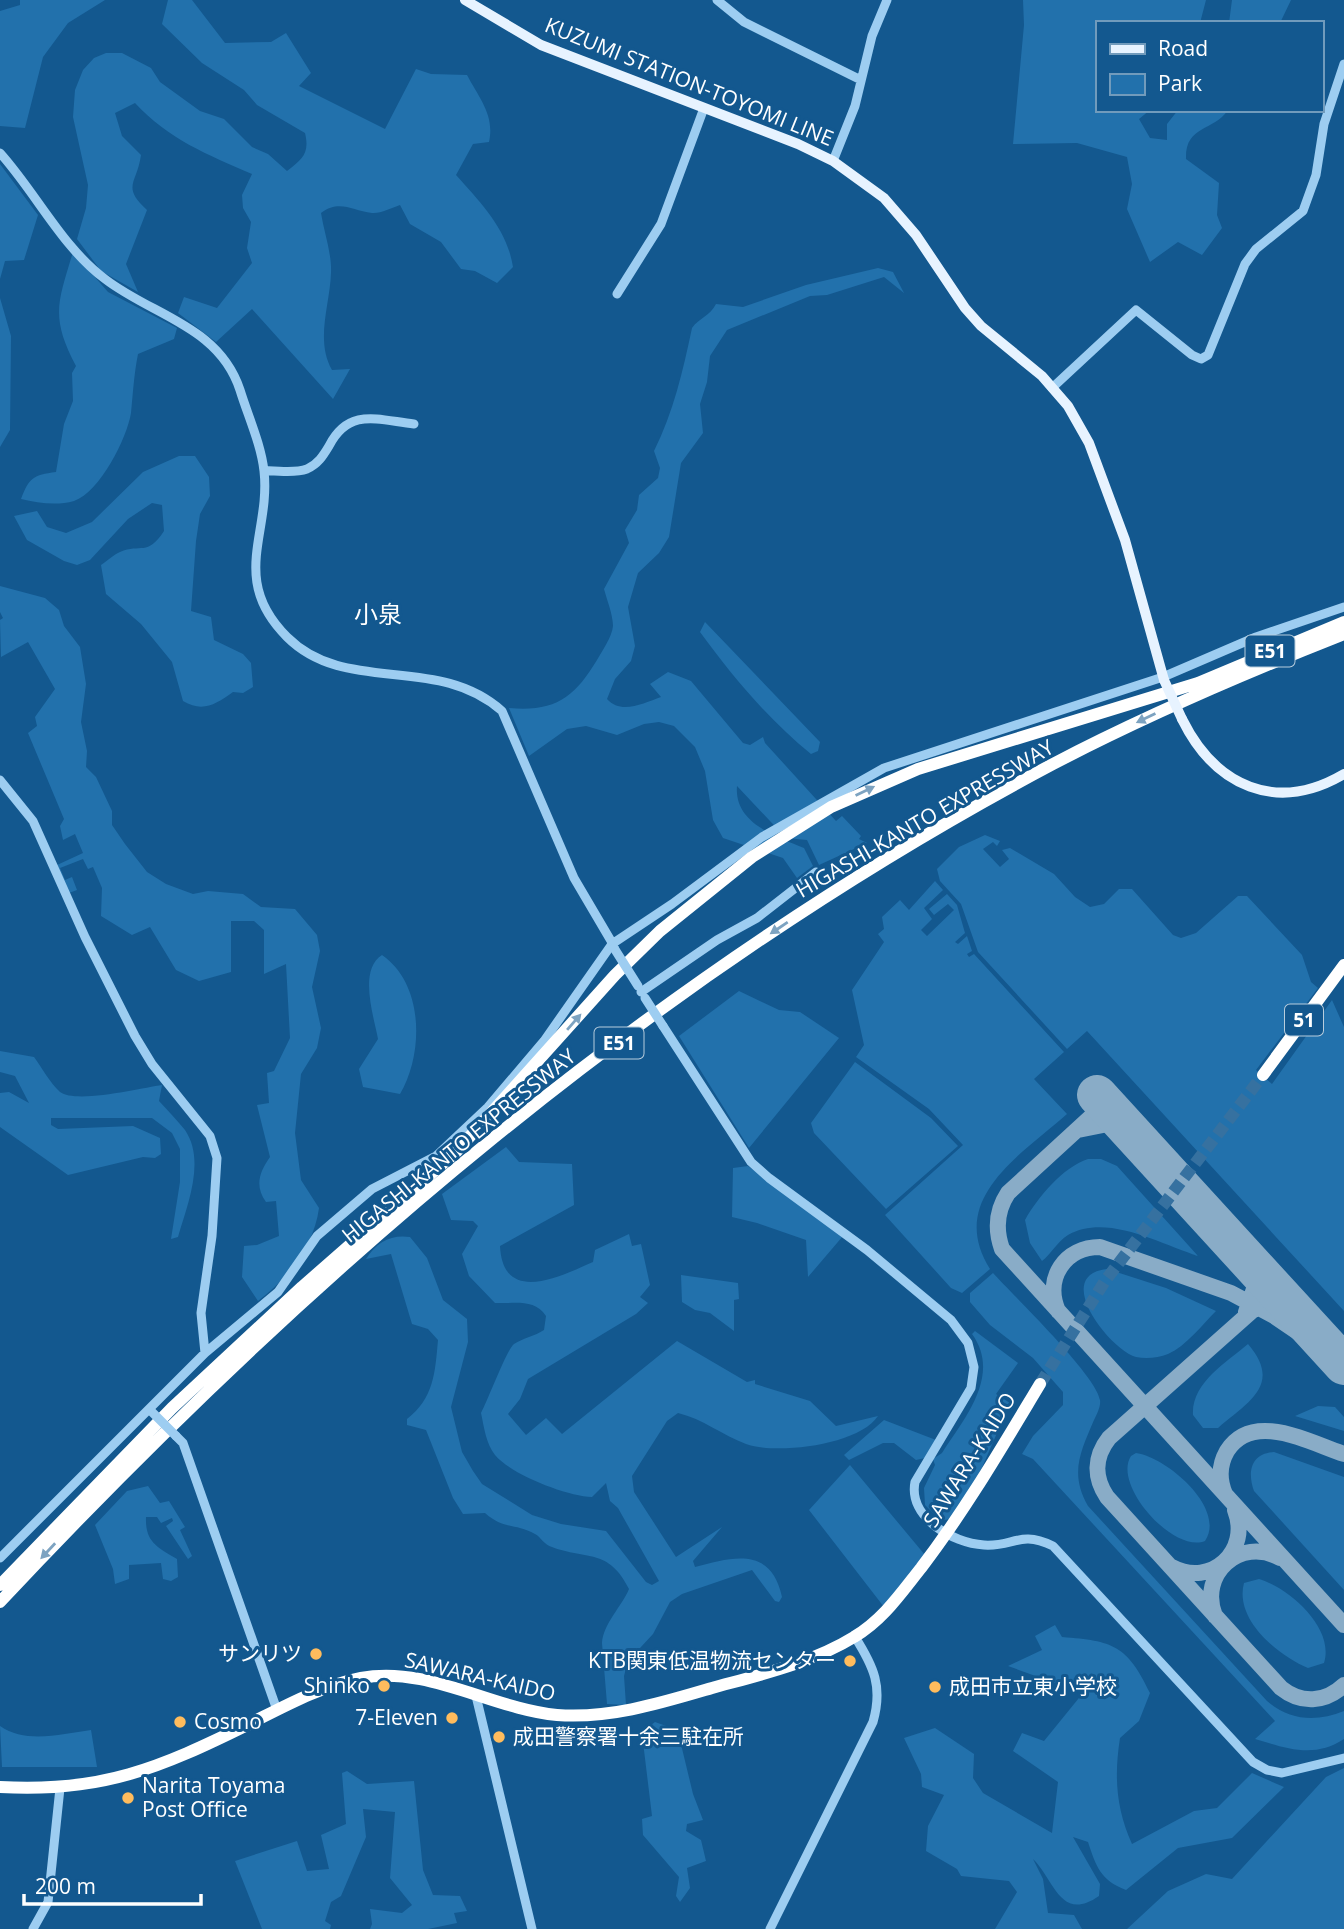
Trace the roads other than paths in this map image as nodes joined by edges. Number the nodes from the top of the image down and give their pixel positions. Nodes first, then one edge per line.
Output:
1 (465, 0) edge
2 (717, 0) edge
3 (887, 0) edge
4 (1344, 64) edge
5 (861, 80) junction
6 (704, 108) junction
7 (0, 153) edge
8 (833, 161) junction
9 (617, 294) dead end
10 (1052, 388) junction
11 (414, 424) dead end
12 (264, 471) junction
13 (1344, 607) edge
14 (1344, 622) edge
15 (1344, 634) edge
16 (1163, 678) junction
17 (1344, 774) edge
18 (0, 780) edge
19 (816, 872) dead end
20 (613, 946) junction
21 (1344, 965) edge
22 (641, 992) junction
23 (1263, 1075) tunnel mouth
24 (205, 1353) junction
25 (1040, 1384) tunnel mouth
26 (150, 1410) junction
27 (947, 1533) junction
28 (0, 1558) edge
29 (0, 1585) edge
30 (0, 1602) edge
31 (855, 1637) junction
32 (477, 1696) junction
33 (277, 1710) junction
34 (1344, 1758) edge
35 (0, 1787) edge
36 (60, 1788) junction
37 (33, 1929) edge
38 (532, 1929) edge
39 (770, 1929) edge

1 - 6 main road, KUZUMI STATION-TOYOMI LINE
2 - 5 street
3 - 5 street
4 - 10 street
5 - 8 street
6 - 8 main road, KUZUMI STATION-TOYOMI LINE
6 - 9 street
7 - 12 street
8 - 10 main road, KUZUMI STATION-TOYOMI LINE
10 - 16 main road, KUZUMI STATION-TOYOMI LINE
11 - 12 street
12 - 20 street
13 - 16 street
29 -> 14 highway, HIGASHI-KANTO EXPRESSWAY / E51
15 -> 30 highway, HIGASHI-KANTO EXPRESSWAY / E51
16 - 17 main road, KUZUMI STATION-TOYOMI LINE, bridge
16 - 20 street
18 - 24 street
19 - 22 street
20 - 22 street, bridge
20 - 24 street
21 - 23 highway, 51
22 - 27 street, bridge
24 - 26 street
25 - 27 highway, SAWARA-KAIDO
26 - 28 street
26 - 33 street, bridge
27 - 31 highway, SAWARA-KAIDO
27 - 34 street
31 - 32 highway, SAWARA-KAIDO
31 - 39 street
32 - 33 highway, SAWARA-KAIDO
32 - 38 street
33 - 36 highway, SAWARA-KAIDO
35 - 36 highway, SAWARA-KAIDO
36 - 37 street

